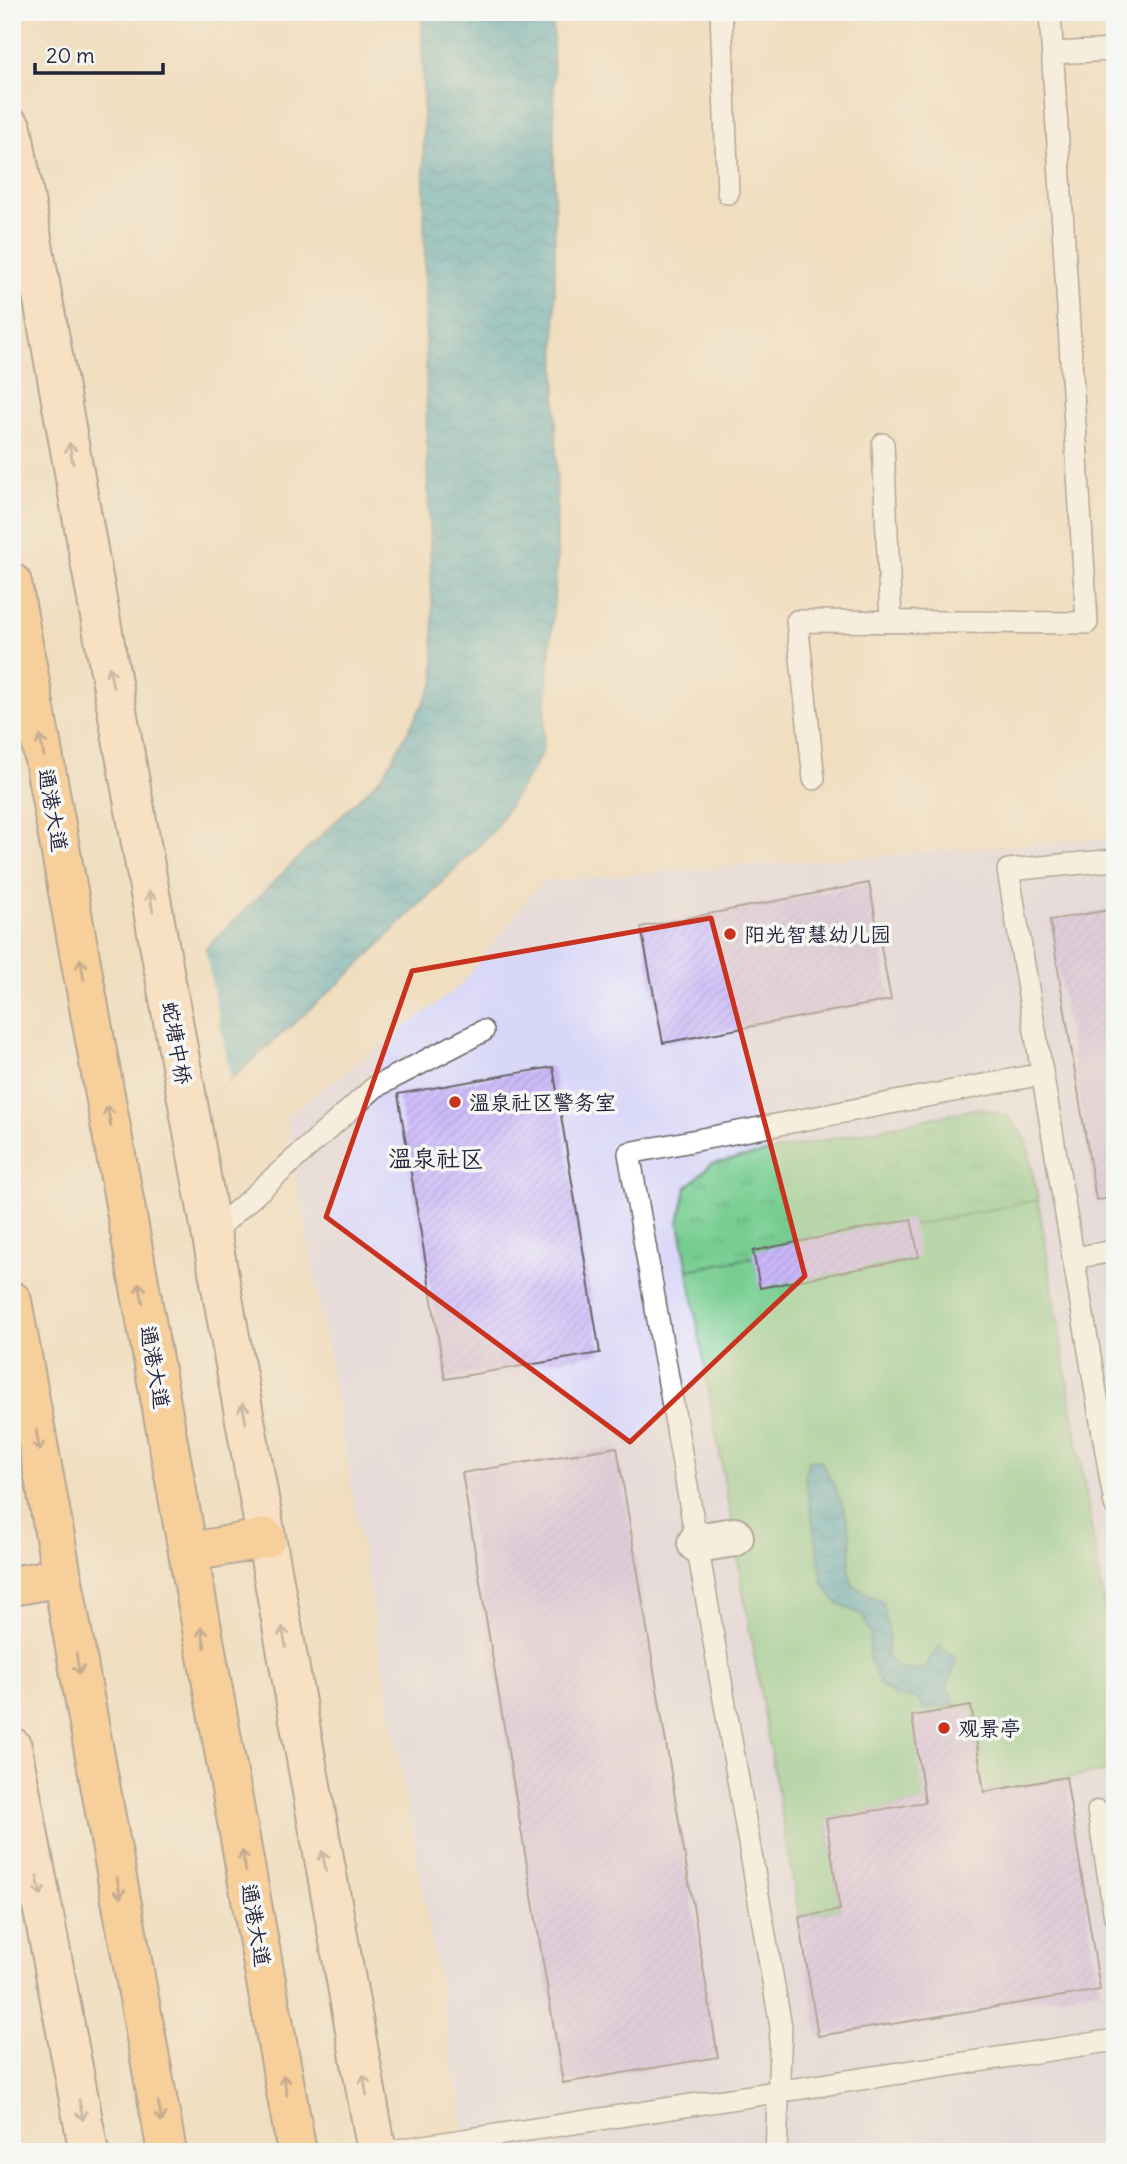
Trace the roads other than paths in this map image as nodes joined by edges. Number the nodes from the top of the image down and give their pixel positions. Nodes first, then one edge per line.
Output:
1 (721, 12) edge
2 (1050, 12) edge
3 (1115, 50) edge
4 (1053, 53) junction
5 (12, 128) edge
6 (727, 193) dead end
7 (883, 444) dead end
8 (12, 583) edge
9 (891, 622) junction
10 (814, 779) dead end
11 (1115, 860) edge
12 (483, 1031) dead end
13 (1042, 1074) junction
14 (211, 1234) junction
15 (1115, 1251) edge
16 (1073, 1258) junction
17 (12, 1301) edge
18 (1115, 1505) edge
19 (266, 1538) junction
20 (188, 1553) junction
21 (62, 1577) junction
22 (12, 1586) edge
23 (12, 1747) edge
24 (1098, 1811) dead end
25 (1115, 1917) edge
26 (1115, 2040) edge
27 (778, 2091) junction
28 (89, 2152) edge
29 (167, 2152) edge
30 (297, 2152) edge
31 (377, 2152) edge
32 (386, 2152) edge
33 (776, 2152) edge

1 - 6 lane
2 - 4 lane
3 - 4 lane
4 - 9 lane
14 -> 5 street, 蛇塘中桥
7 - 9 lane
20 -> 8 main road, 通港大道
9 - 10 lane
11 - 13 lane
12 - 14 lane
13 - 16 lane
13 - 27 lane
19 -> 14 street, 蛇塘中桥
15 - 16 lane
16 - 18 lane
17 -> 21 main road
19 - 20 main road
31 -> 19 street, 蛇塘中桥
30 -> 20 main road, 通港大道
21 - 22 main road
21 -> 29 main road
23 -> 28 street
24 - 25 lane
26 - 27 lane
27 - 32 lane
27 - 33 lane

